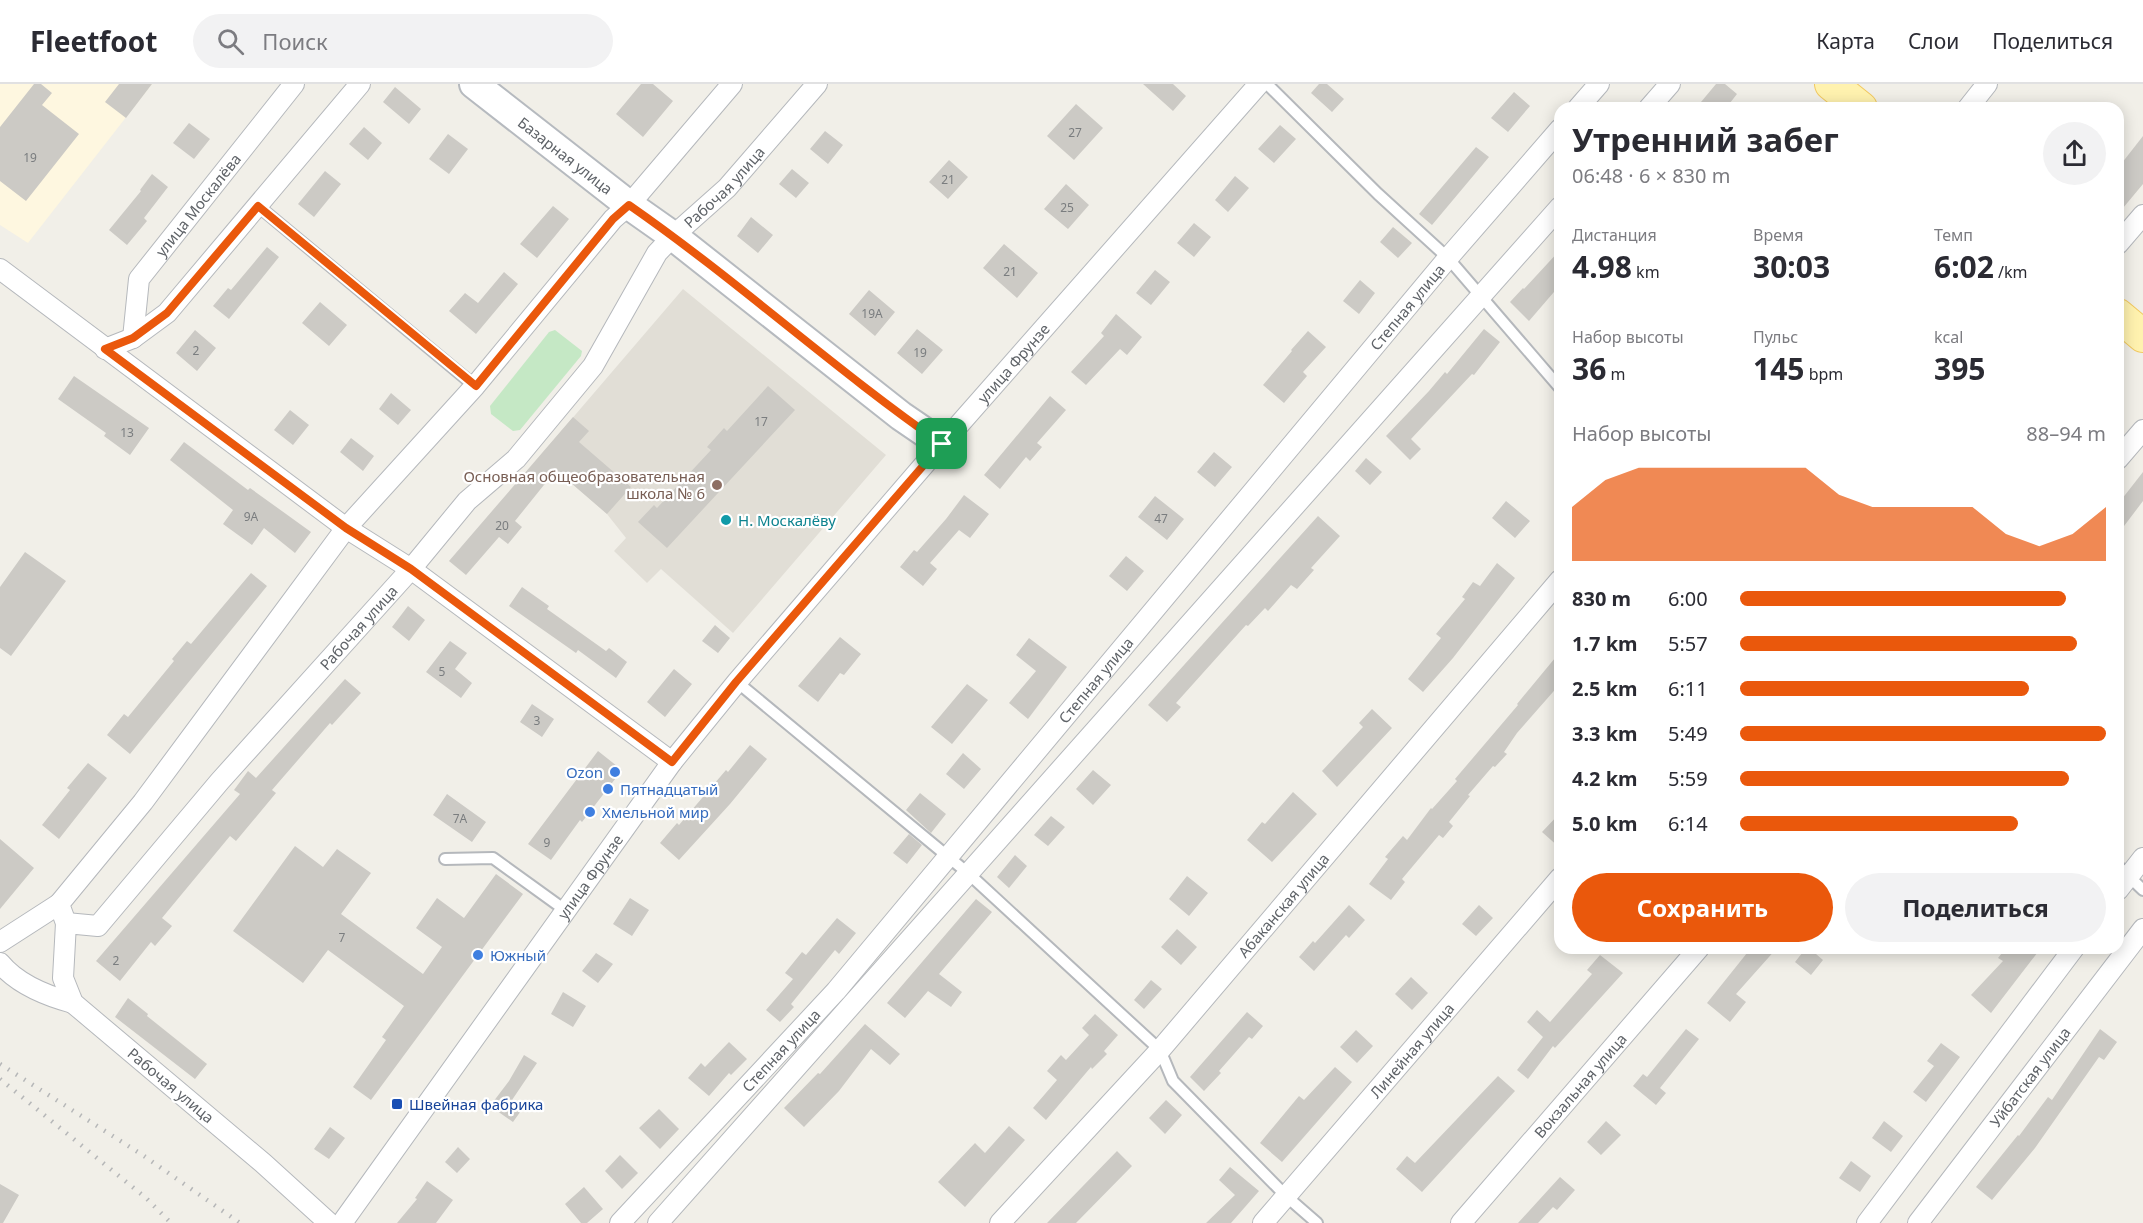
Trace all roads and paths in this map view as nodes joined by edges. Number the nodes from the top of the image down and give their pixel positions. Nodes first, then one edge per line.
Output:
1 (294, 84) edge
2 (360, 84) edge
3 (474, 84) edge
4 (732, 84) edge
5 (817, 84) edge
6 (1259, 84) edge
7 (1267, 84) edge
8 (1599, 84) edge
9 (1670, 84) edge
10 (1832, 84) edge
11 (1987, 84) edge
12 (1583, 102) edge
13 (1654, 102) edge
14 (1854, 102) edge
15 (1973, 102) edge
16 (1554, 136) edge
17 (629, 205) junction
18 (258, 206) junction
19 (1554, 214) edge
20 (2143, 215) edge
21 (673, 236) junction
22 (2124, 237) edge
23 (1448, 258) junction
24 (0, 269) edge
25 (1481, 296) junction
26 (2124, 320) edge
27 (2143, 336) edge
28 (133, 338) junction
29 (105, 349) junction
30 (1554, 381) edge
31 (476, 386) junction
32 (2143, 430) edge
33 (942, 444) junction
34 (2124, 452) edge
35 (346, 528) junction
36 (411, 569) junction
37 (1554, 587) edge
38 (736, 682) junction
39 (672, 762) junction
40 (947, 856) junction
41 (2143, 858) edge
42 (445, 859) dead end
43 (969, 874) junction
44 (2124, 875) edge
45 (2124, 878) edge
46 (1554, 885) edge
47 (2143, 890) edge
48 (59, 904) junction
49 (565, 910) junction
50 (66, 923) junction
51 (2143, 929) edge
52 (0, 942) edge
53 (1694, 954) edge
54 (2069, 954) edge
55 (2124, 954) edge
56 (2124, 954) edge
57 (0, 963) edge
58 (73, 1004) junction
59 (1160, 1050) junction
60 (1286, 1196) junction
61 (329, 1223) edge
62 (342, 1223) edge
63 (620, 1223) edge
64 (658, 1223) edge
65 (1000, 1223) edge
66 (1263, 1223) edge
67 (1317, 1223) edge
68 (1461, 1223) edge
69 (1867, 1223) edge
70 (1918, 1223) edge

1 - 28 street, улица Москалёва
2 - 18 street
3 - 17 street, Базарная улица
4 - 17 street
5 - 21 street, Рабочая улица
6 - 33 street, улица Фрунзе
7 - 23 lane
8 - 12 street
9 - 13 street
10 - 14 main road
11 - 15 street
16 - 23 street, Степная улица
17 - 21 street, Базарная улица
17 - 31 street
18 - 28 street
18 - 31 lane
19 - 25 street, Степная улица
20 - 22 street
21 - 33 street, Базарная улица
21 - 36 street, Рабочая улица
23 - 25 lane
23 - 40 street, Степная улица
24 - 29 street
25 - 30 lane
25 - 43 street, Степная улица
26 - 27 main road
28 - 29 street
29 - 35 street
31 - 35 street
32 - 34 street
33 - 38 street, улица Фрунзе
35 - 36 street
35 - 48 street
36 - 39 street
36 - 50 street, Рабочая улица
37 - 59 street, Абаканская улица
38 - 39 street, улица Фрунзе
38 - 40 lane
39 - 49 street, улица Фрунзе
40 - 43 lane
40 - 63 street, Степная улица
41 - 44 street
42 - 49 lane
43 - 59 lane
43 - 64 street, Степная улица
45 - 47 lane
46 - 60 street, Линейная улица
48 - 50 street
48 - 52 street
49 - 62 street, улица Фрунзе
50 - 58 street
51 - 56 street, Уйбатская улица
53 - 68 street, Вокзальная улица
54 - 69 street
55 - 70 street, Уйбатская улица
57 - 58 street
58 - 61 street, Рабочая улица
59 - 60 lane
59 - 65 street, Абаканская улица
60 - 66 street, Линейная улица
60 - 67 lane

